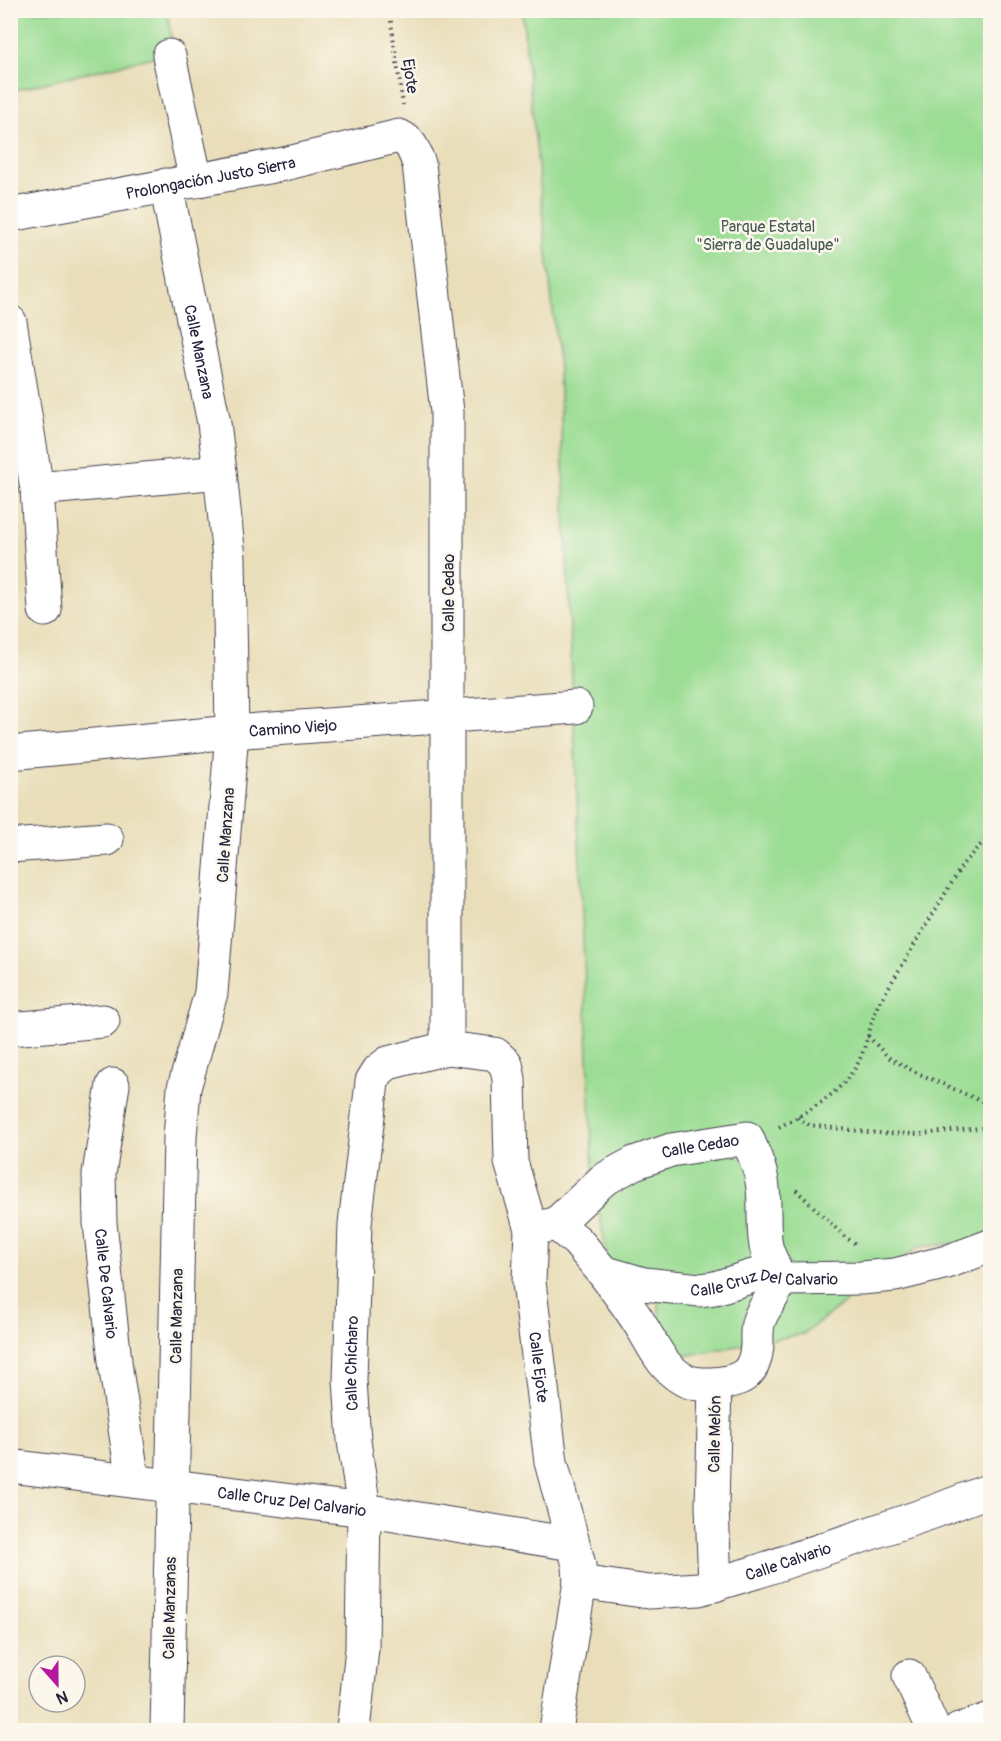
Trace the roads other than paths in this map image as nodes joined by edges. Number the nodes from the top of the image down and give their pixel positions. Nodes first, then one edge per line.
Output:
1 (169, 56) dead end
2 (409, 141) joint
3 (181, 183) junction
4 (10, 215) edge
5 (11, 322) edge
6 (220, 472) junction
7 (37, 489) junction
8 (45, 610) dead end
9 (576, 707) dead end
10 (447, 717) junction
11 (232, 732) junction
12 (10, 753) edge
13 (107, 839) dead end
14 (10, 846) edge
15 (103, 1021) dead end
16 (10, 1029) edge
17 (447, 1048) junction
18 (113, 1085) dead end
19 (544, 1226) junction
20 (989, 1251) edge
21 (603, 1272) junction
22 (777, 1277) junction
23 (715, 1384) junction
24 (10, 1466) edge
25 (133, 1481) junction
26 (172, 1485) junction
27 (990, 1490) edge
28 (364, 1510) junction
29 (573, 1544) junction
30 (580, 1582) junction
31 (715, 1585) junction
32 (909, 1676) dead end
33 (990, 1719) edge
34 (167, 1731) edge
35 (353, 1731) edge
36 (556, 1731) edge
37 (934, 1731) edge
38 (959, 1731) edge

1 - 3 street, Calle Manzana
2 - 3 street, Prolongación Justo Sierra
2 - 10 street, Calle Cedao
3 - 4 street, Prolongación Justo Sierra
3 - 6 street, Calle Manzana
5 - 7 street
6 - 7 street
6 - 11 street, Calle Manzana
7 - 8 street
9 - 10 street, Camino Viejo
10 - 11 street, Camino Viejo
10 - 17 street, Calle Cedao
11 - 12 street, Camino Viejo
11 - 26 street, Calle Manzana
13 - 14 street
15 - 16 street
17 - 19 street, Calle Ejote
17 - 28 street, Calle Chícharo
18 - 25 street, Calle De Calvario
19 - 21 street
19 - 22 street, Calle Cedao
19 - 29 street, Calle Ejote
20 - 22 street, Calle Cruz Del Calvario
21 - 22 street, Calle Cruz Del Calvario
21 - 23 street
22 - 23 street, Calle Melón
23 - 31 street, Calle Melón
24 - 25 street, Calle Cruz Del Calvario
25 - 26 street, Calle Cruz Del Calvario
26 - 28 street, Calle Cruz Del Calvario
26 - 34 street, Calle Manzanas
27 - 31 street, Calle Calvario
28 - 29 street, Calle Cruz Del Calvario
28 - 35 street, Calle Chícharo
29 - 30 street, Calle Ejote
30 - 31 street, Calle Calvario
30 - 36 street, Calle Ejote
32 - 37 street
33 - 38 street

